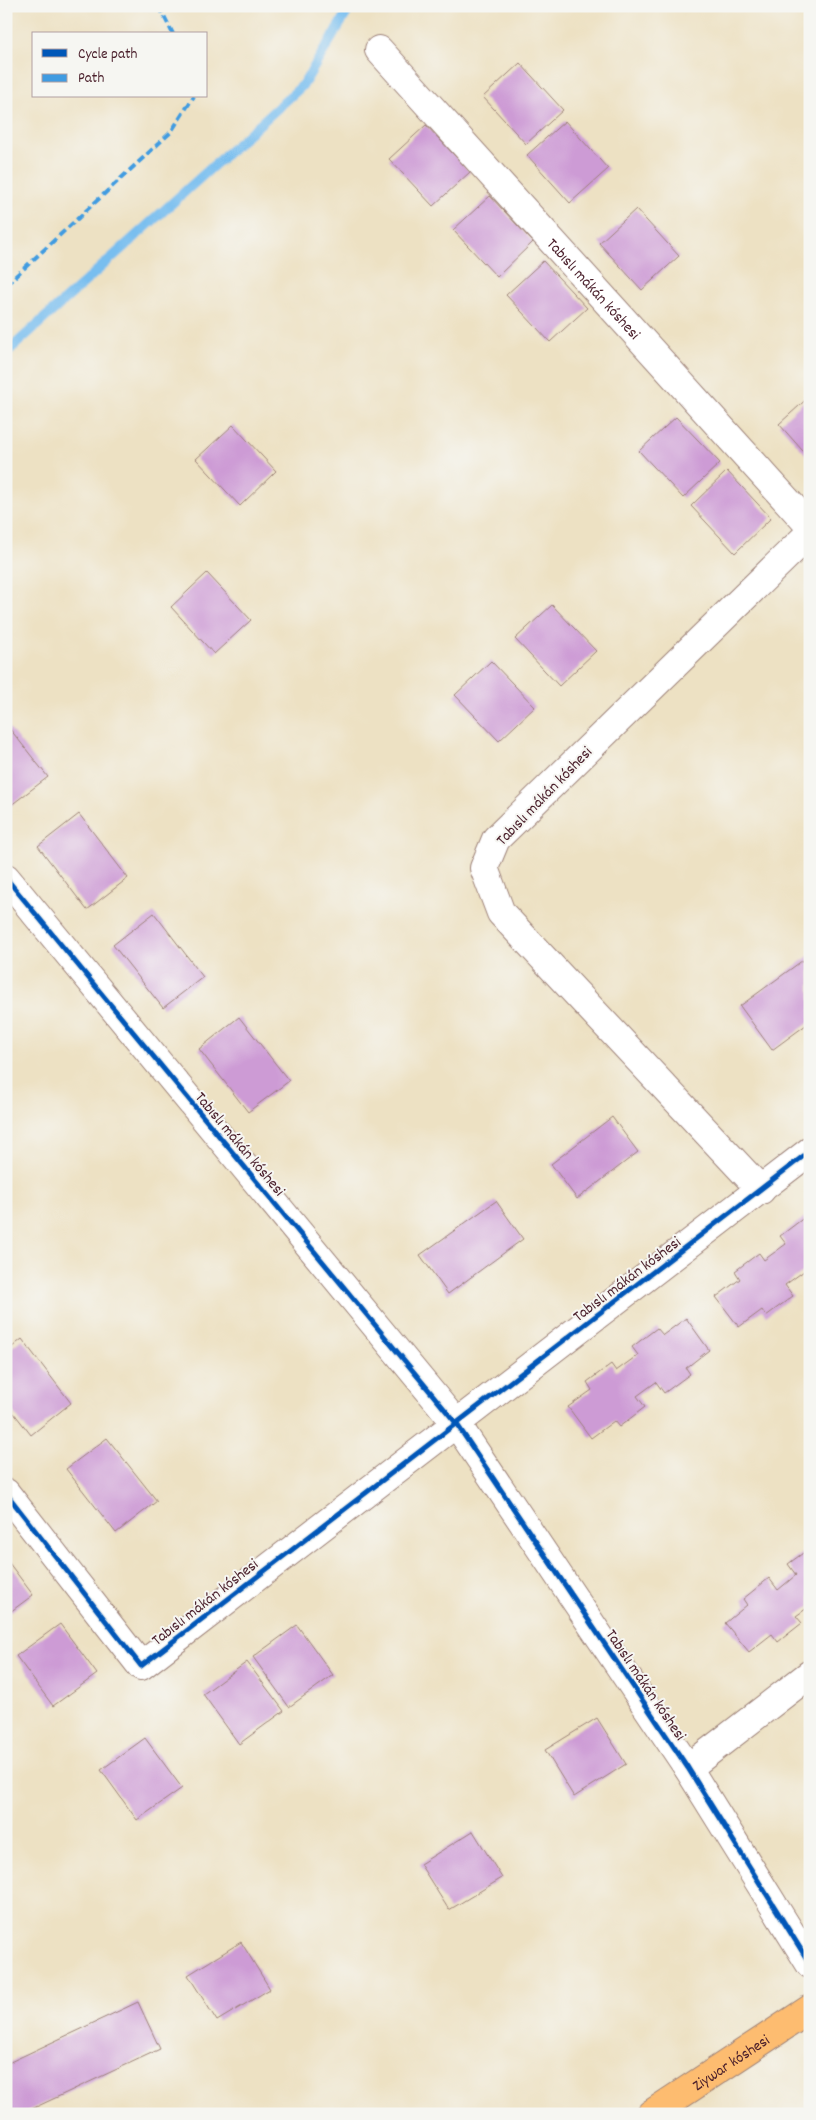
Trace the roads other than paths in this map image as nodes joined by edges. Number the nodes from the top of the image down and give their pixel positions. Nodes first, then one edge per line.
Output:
1 (379, 50) dead end
2 (810, 526) edge
3 (810, 533) edge
4 (6, 878) edge
5 (810, 1151) edge
6 (762, 1190) junction
7 (456, 1423) junction
8 (6, 1493) edge
9 (810, 1674) edge
10 (688, 1768) junction
11 (810, 1964) edge
12 (810, 2009) edge
13 (651, 2114) edge

1 - 2 street, Tabıslı mákán kóshesi
3 - 6 street, Tabıslı mákán kóshesi
4 - 7 street, Tabıslı mákán kóshesi
5 - 6 street, Tabıslı mákán kóshesi
6 - 7 street, Tabıslı mákán kóshesi
7 - 8 street, Tabıslı mákán kóshesi
7 - 10 street, Tabıslı mákán kóshesi
9 - 10 street
10 - 11 street, Tabıslı mákán kóshesi
12 - 13 main road, Ziywar kóshesi

